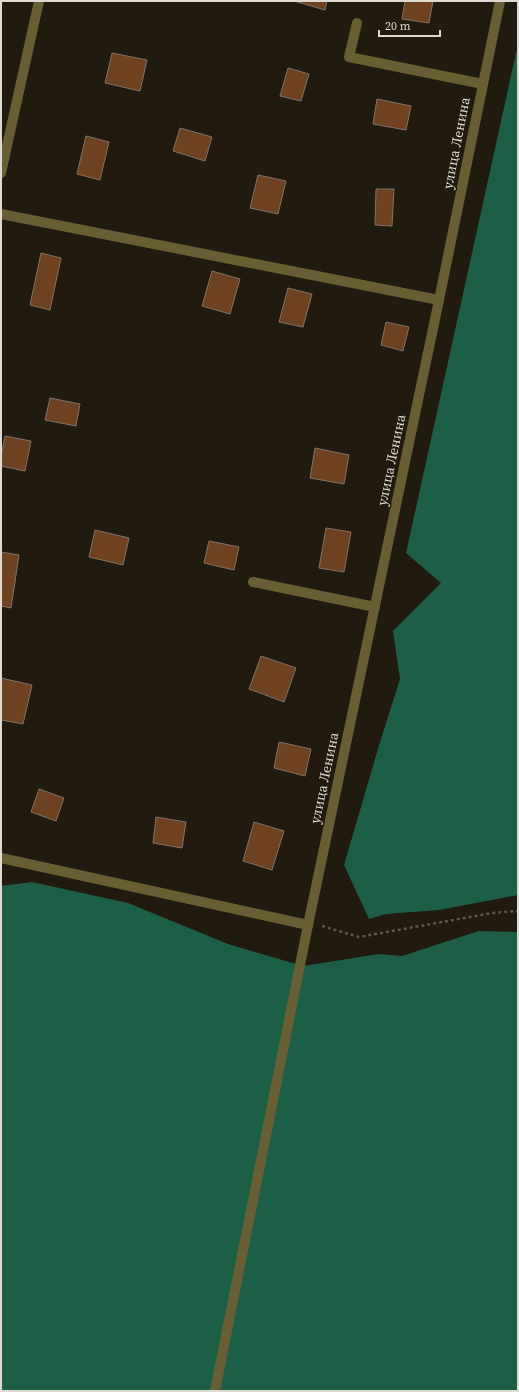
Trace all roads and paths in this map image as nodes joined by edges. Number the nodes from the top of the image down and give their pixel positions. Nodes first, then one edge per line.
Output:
1 (39, 1) edge
2 (500, 1) edge
3 (357, 23) dead end
4 (483, 84) junction
5 (1, 173) edge
6 (1, 214) edge
7 (439, 300) junction
8 (253, 582) dead end
9 (374, 606) junction
10 (1, 858) edge
11 (518, 911) edge
12 (308, 925) junction
13 (215, 1391) edge

1 - 5 street
2 - 4 street, улица Ленина
3 - 4 street
4 - 7 street, улица Ленина
6 - 7 street
7 - 9 street, улица Ленина
8 - 9 street
9 - 12 street, улица Ленина
10 - 12 street
11 - 12 path
12 - 13 street, улица Ленина

